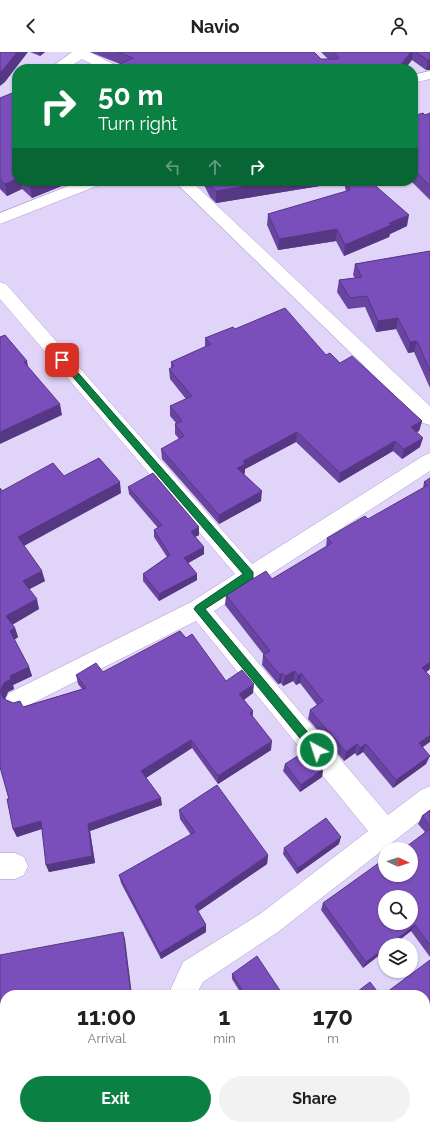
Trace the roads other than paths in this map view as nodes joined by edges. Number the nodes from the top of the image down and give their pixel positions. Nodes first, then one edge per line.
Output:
1 (80, 52) edge
2 (63, 64) edge
3 (103, 64) edge
4 (430, 75) edge
5 (418, 78) edge
6 (83, 186) edge
7 (187, 186) edge
8 (0, 219) edge
9 (0, 288) edge
10 (430, 418) edge
11 (430, 461) edge
12 (249, 575) junction
13 (199, 609) junction
14 (17, 700) edge
15 (430, 798) edge
16 (386, 833) junction
17 (184, 990) edge

1 - 2 street
1 - 3 street
4 - 5 street
6 - 8 street
7 - 10 street
9 - 12 street
11 - 12 street
12 - 13 street
13 - 14 street
13 - 16 street
15 - 16 street
16 - 17 street

